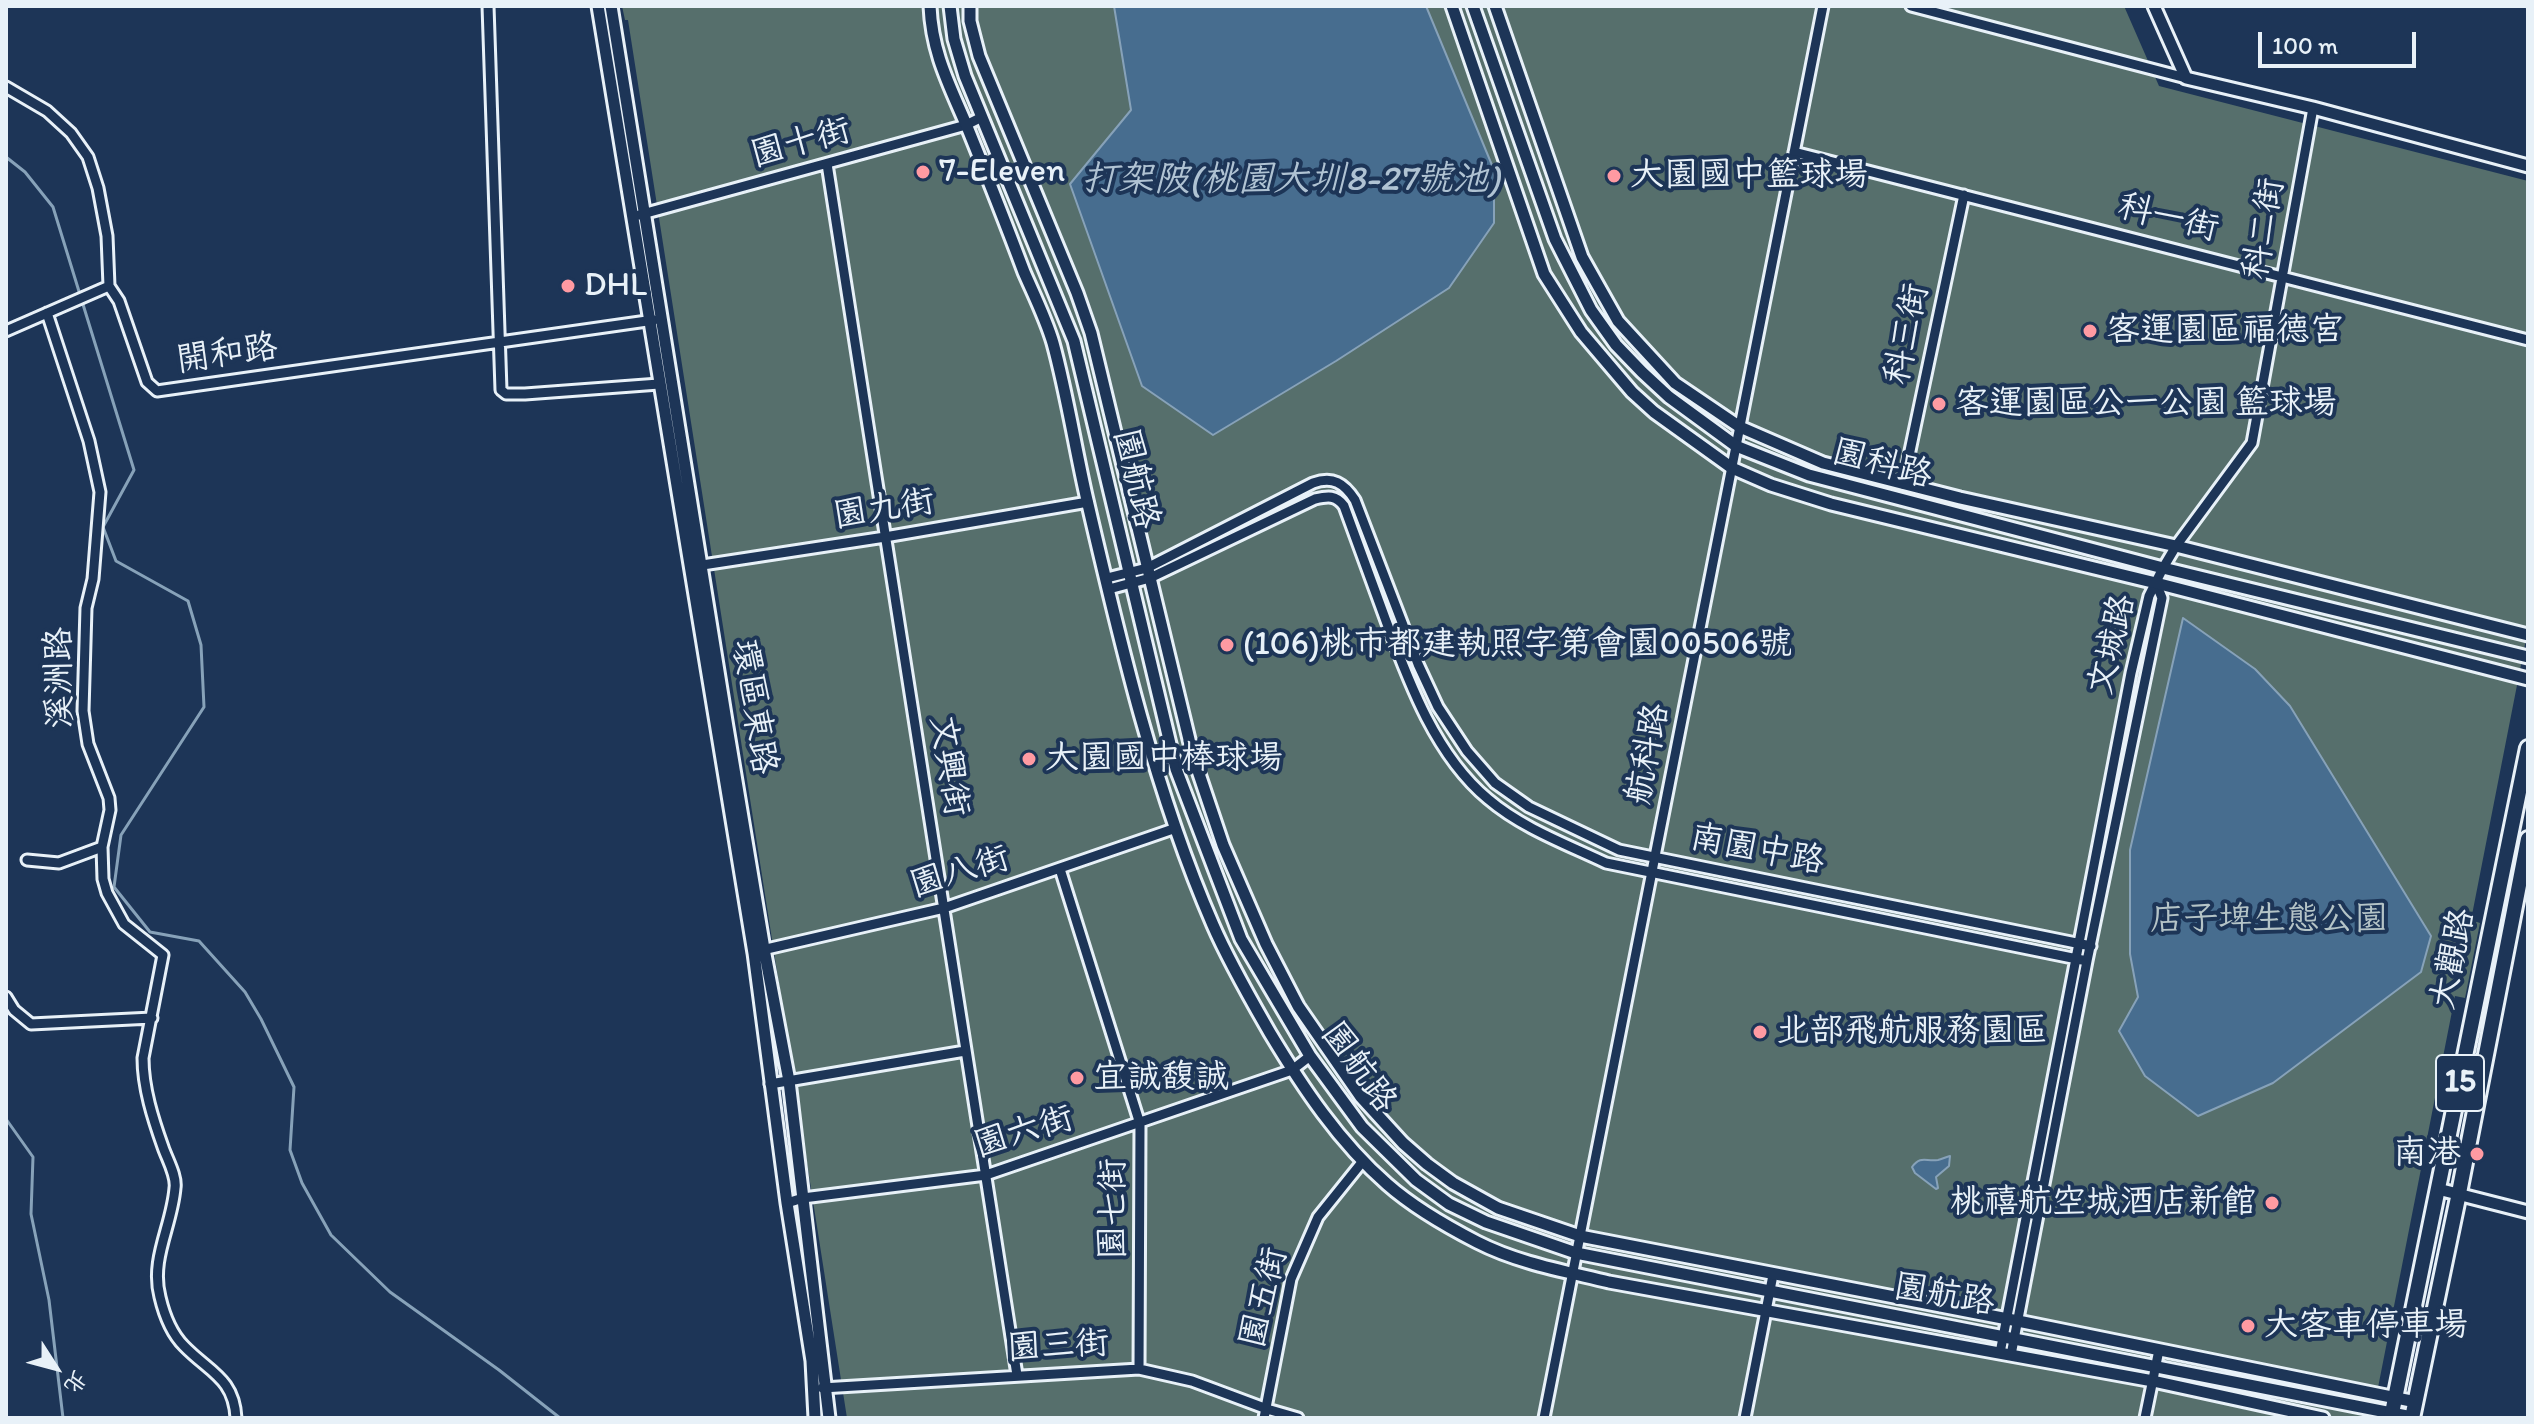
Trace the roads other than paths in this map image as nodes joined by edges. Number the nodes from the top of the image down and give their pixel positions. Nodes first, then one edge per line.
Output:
1 (488, 6) edge
2 (598, 6) edge
3 (611, 6) edge
4 (930, 6) edge
5 (950, 6) edge
6 (970, 6) edge
7 (1452, 6) edge
8 (1473, 6) edge
9 (1495, 6) edge
10 (1823, 6) edge
11 (1911, 6) edge
12 (2154, 6) edge
13 (2186, 78) junction
14 (6, 87) edge
15 (2313, 108) junction
16 (982, 117) junction
17 (966, 125) junction
18 (1794, 152) junction
19 (827, 164) junction
20 (2528, 166) edge
21 (1964, 195) junction
22 (639, 215) junction
23 (2284, 276) junction
24 (109, 286) junction
25 (47, 313) junction
26 (655, 319) junction
27 (6, 331) edge
28 (2528, 340) edge
29 (500, 342) junction
30 (659, 384) junction
31 (1740, 427) junction
32 (1736, 446) junction
33 (1732, 468) junction
34 (1903, 484) junction
35 (1088, 502) junction
36 (885, 537) junction
37 (2176, 546) junction
38 (695, 566) junction
39 (2163, 568) junction
40 (1148, 573) junction
41 (1130, 578) junction
42 (2156, 583) junction
43 (1108, 584) junction
44 (2528, 635) edge
45 (2528, 657) edge
46 (2528, 679) edge
47 (2528, 748) edge
48 (1176, 828) junction
49 (2528, 839) edge
50 (102, 847) junction
51 (1655, 857) junction
52 (27, 860) dead end
53 (1060, 869) junction
54 (1651, 873) junction
55 (944, 908) junction
56 (2078, 943) junction
57 (2091, 946) junction
58 (759, 951) junction
59 (2076, 958) junction
60 (2087, 961) junction
61 (6, 997) edge
62 (152, 1018) junction
63 (965, 1051) junction
64 (1310, 1056) junction
65 (1292, 1070) junction
66 (789, 1081) junction
67 (770, 1084) junction
68 (1140, 1124) junction
69 (1363, 1161) junction
70 (986, 1175) junction
71 (2438, 1189) junction
72 (2459, 1193) junction
73 (803, 1198) junction
74 (787, 1203) junction
75 (2528, 1212) edge
76 (1580, 1236) junction
77 (1576, 1253) junction
78 (1573, 1273) junction
79 (1773, 1275) junction
80 (1770, 1293) junction
81 (1766, 1311) junction
82 (2012, 1321) junction
83 (2008, 1336) junction
84 (2159, 1350) junction
85 (2005, 1354) junction
86 (2156, 1365) junction
87 (1139, 1369) junction
88 (1017, 1375) junction
89 (2153, 1381) junction
90 (819, 1388) junction
91 (2396, 1398) junction
92 (2413, 1412) edge
93 (1266, 1414) edge
94 (2391, 1415) edge
95 (236, 1418) edge
96 (815, 1418) edge
97 (829, 1418) edge
98 (1298, 1418) edge
99 (1544, 1418) edge
100 (1745, 1418) edge
101 (2145, 1418) edge
102 (2323, 1418) edge

1 - 29 street
2 - 22 street, 環區東路
3 - 22 street, 環區東路
4 - 17 street
5 - 16 street, 園航路
6 - 40 street
7 - 33 street
8 - 32 street, 園科路
9 - 31 street
10 - 18 street, 航科路
11 - 13 street
12 - 13 street
13 - 15 street
14 - 24 street, 開和路
15 - 20 street
15 - 23 street, 科二街
16 - 17 street, 園十街
16 - 41 street, 園航路
17 - 19 street, 園十街
17 - 35 street
18 - 21 street, 科一街
18 - 31 street, 航科路
19 - 22 street, 園十街
19 - 36 street, 文興街
21 - 23 street, 科一街
21 - 34 street, 科三街
22 - 26 street, 環區東路
23 - 28 street, 科一街
23 - 37 street, 科二街
24 - 25 street
24 - 29 street, 開和路
25 - 27 street
25 - 50 street, 溪洲路
26 - 29 street, 開和路
26 - 30 street, 環區東路
26 - 38 street, 環區東路
29 - 30 street
30 - 38 street, 環區東路
31 - 32 street, 航科路
31 - 34 street
32 - 33 street, 航科路
32 - 39 street, 園科路
33 - 42 street
33 - 51 street, 航科路
34 - 37 street
35 - 36 street, 園九街
35 - 43 street
36 - 38 street, 園九街
36 - 55 street, 文興街
37 - 39 street, 科二街
37 - 44 street
38 - 58 street, 環區東路
39 - 42 street, 科二街
39 - 45 street, 園科路
40 - 41 street, 南園中路
40 - 51 street, 南園中路
40 - 54 street, 南園中路
40 - 76 street
41 - 43 street, 南園中路
41 - 64 street, 園航路
42 - 46 street
42 - 56 street, 文城路
42 - 57 street, 文城路
43 - 48 street
47 - 71 main road, 大觀路 / 15
48 - 53 street, 園八街
48 - 65 street
49 - 72 main road, 大觀路 / 15
50 - 52 street
50 - 62 street, 溪洲路
51 - 54 street, 航科路
51 - 56 street, 南園中路
53 - 55 street, 園八街
53 - 68 street, 園七街
54 - 59 street, 南園中路
54 - 76 street, 航科路
55 - 58 street, 園八街
55 - 63 street, 文興街
56 - 57 street, 南園中路
56 - 59 street, 文城路
57 - 60 street, 文城路
58 - 66 street, 環區東路
58 - 67 street, 環區東路
59 - 60 street, 南園中路
59 - 82 street, 文城路
60 - 82 street, 文城路
61 - 62 street
62 - 95 street, 溪洲路
63 - 66 street
63 - 70 street, 文興街
64 - 65 street, 園六街
64 - 77 street, 園航路
65 - 68 street, 園六街
65 - 69 street
66 - 67 street
66 - 73 street, 環區東路
67 - 74 street, 環區東路
68 - 70 street, 園六街
68 - 87 street, 園七街
69 - 78 street
69 - 93 street, 園五街
70 - 73 street, 園六街
70 - 88 street, 文興街
71 - 72 street
71 - 91 main road, 大觀路 / 15
72 - 75 street
72 - 92 main road, 大觀路 / 15
73 - 74 street, 園六街
73 - 90 street, 環區東路
74 - 90 street, 環區東路
76 - 77 street, 航科路
76 - 79 street
77 - 78 street, 航科路
77 - 80 street, 園航路
78 - 81 street
78 - 99 street, 航科路
79 - 80 street
79 - 82 street
80 - 81 street
80 - 83 street, 園航路
81 - 85 street
81 - 100 street
82 - 83 street, 文城路
82 - 84 street
83 - 85 street, 文城路
83 - 86 street, 園航路
84 - 86 street
84 - 91 street
85 - 89 street
86 - 89 street
86 - 94 street, 園航路
87 - 88 street, 園三街
87 - 93 street, 園三街
88 - 90 street, 園三街
89 - 101 street
89 - 102 street
90 - 96 street, 環區東路
90 - 97 street, 環區東路
91 - 92 street
91 - 94 main road, 大觀路 / 15
92 - 94 street, 園航路
93 - 98 street, 園三街

